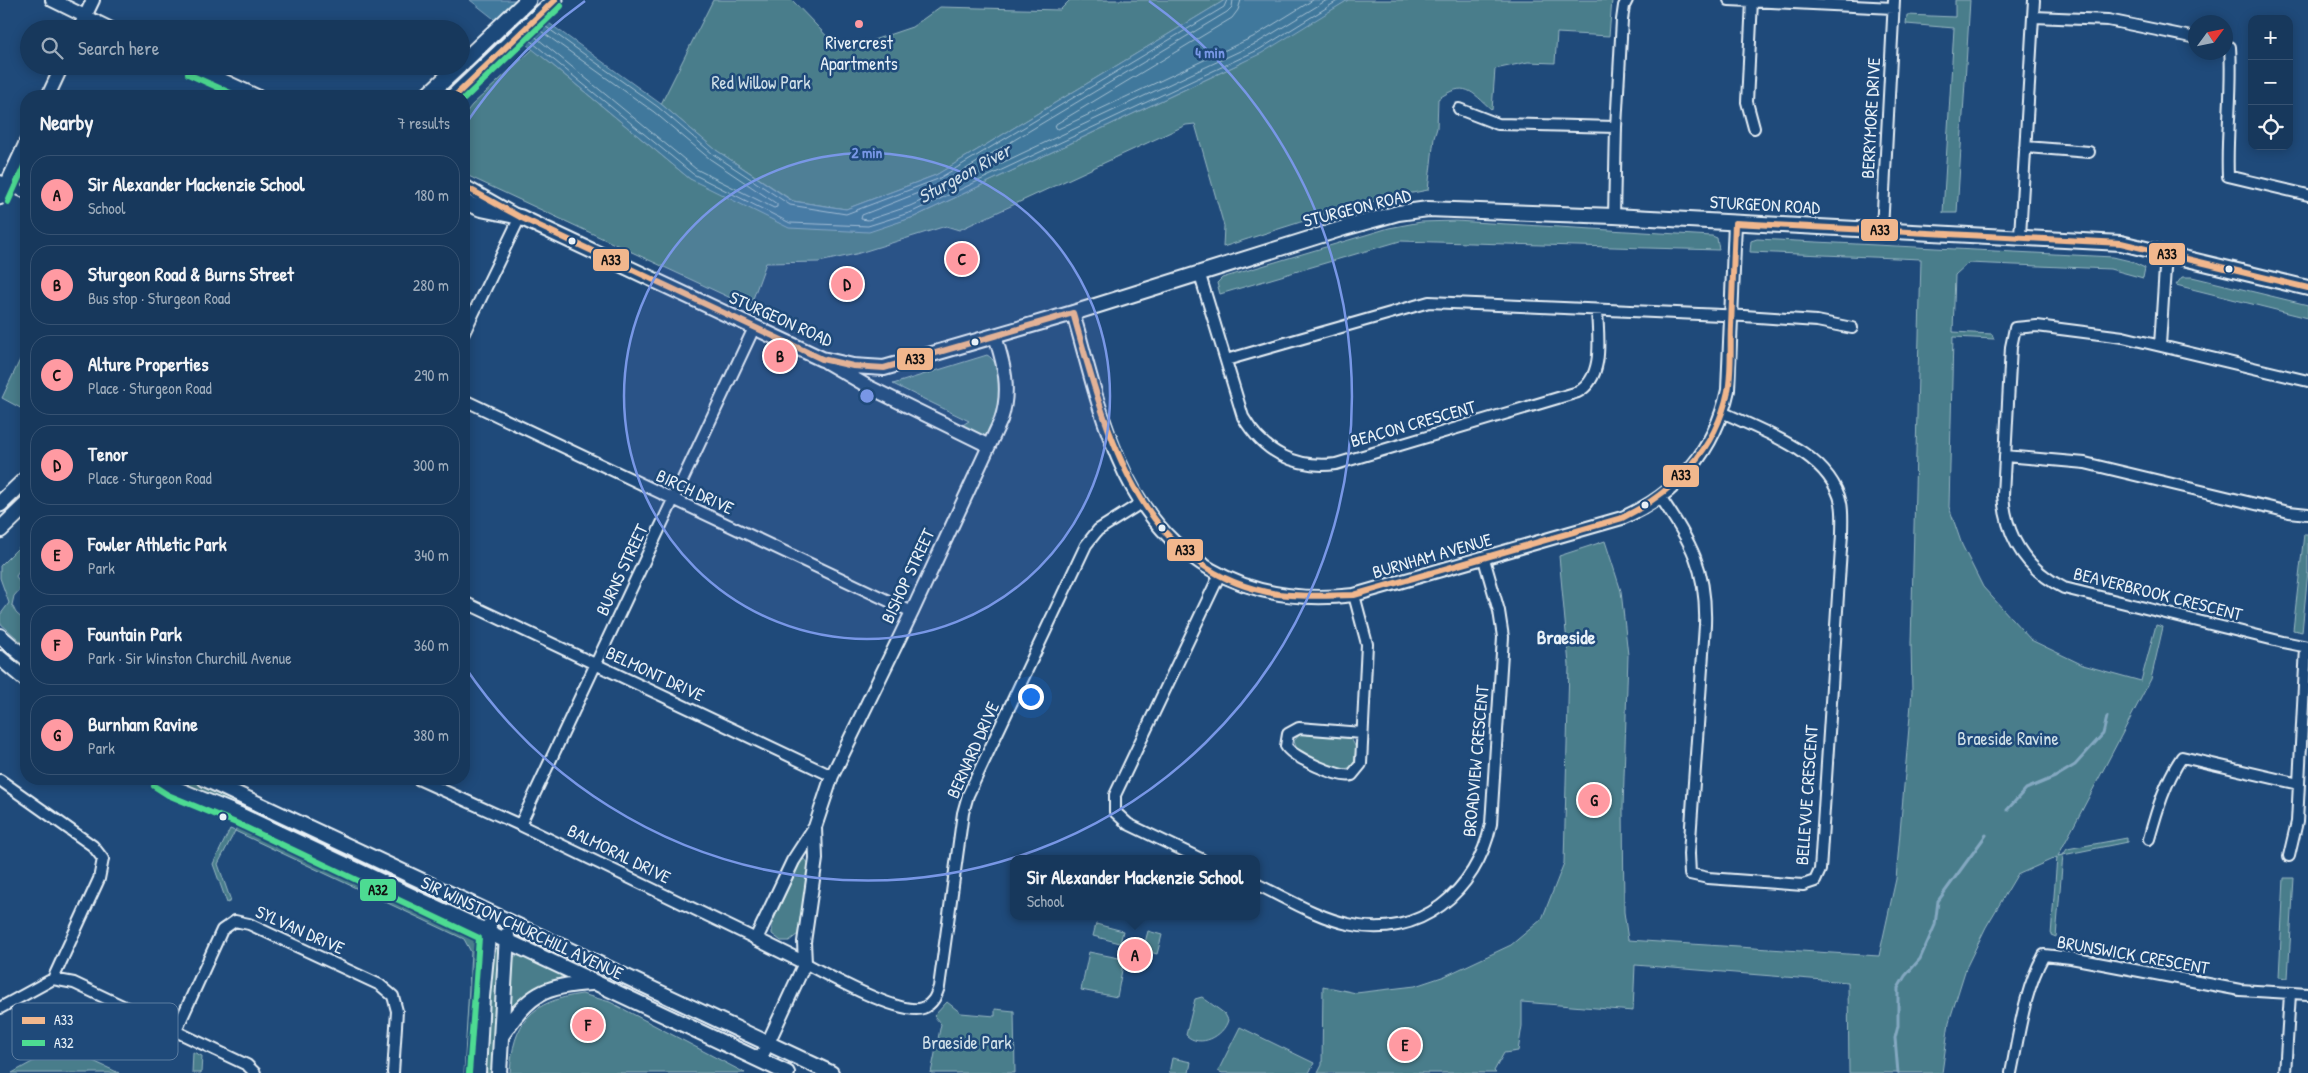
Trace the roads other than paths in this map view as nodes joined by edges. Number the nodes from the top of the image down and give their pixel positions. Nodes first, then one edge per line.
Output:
1 (52, 0) edge
2 (93, 0) edge
3 (528, 0) edge
4 (1627, 0) edge
5 (1729, 0) edge
6 (2034, 0) edge
7 (552, 2) edge
8 (1752, 2) junction
9 (1894, 4) edge
10 (85, 17) junction
11 (2034, 17) junction
12 (84, 20) edge
13 (92, 20) edge
14 (2188, 36) edge
15 (470, 56) edge
16 (2231, 60) edge
17 (58, 75) edge
18 (212, 75) edge
19 (449, 75) edge
20 (51, 90) edge
21 (244, 90) edge
22 (432, 90) edge
23 (460, 90) edge
24 (1459, 109) dead end
25 (1616, 127) junction
26 (1754, 128) dead end
27 (2025, 147) junction
28 (20, 152) edge
29 (2089, 152) dead end
30 (3, 182) edge
31 (470, 189) edge
32 (20, 190) edge
33 (2308, 195) edge
34 (0, 198) edge
35 (470, 204) edge
36 (1614, 216) junction
37 (520, 217) junction
38 (1734, 222) junction
39 (1882, 230) junction
40 (2020, 236) junction
41 (2166, 253) junction
42 (1199, 272) junction
43 (2308, 288) edge
44 (1597, 310) junction
45 (1073, 312) junction
46 (1731, 316) junction
47 (470, 321) edge
48 (754, 328) junction
49 (1852, 328) dead end
50 (995, 336) junction
51 (2160, 345) junction
52 (822, 359) junction
53 (1226, 360) junction
54 (2308, 381) edge
55 (470, 403) edge
56 (1722, 412) junction
57 (989, 446) junction
58 (2005, 456) junction
59 (20, 485) edge
60 (1661, 498) junction
61 (672, 499) junction
62 (1141, 503) junction
63 (0, 504) edge
64 (20, 511) edge
65 (2308, 514) edge
66 (0, 530) edge
67 (1484, 559) junction
68 (1219, 576) junction
69 (1354, 595) junction
70 (470, 605) edge
71 (912, 612) junction
72 (0, 636) edge
73 (2307, 647) edge
74 (20, 653) edge
75 (0, 658) edge
76 (595, 664) junction
77 (20, 675) edge
78 (1362, 733) junction
79 (832, 776) junction
80 (0, 780) edge
81 (2299, 784) junction
82 (172, 785) edge
83 (218, 785) edge
84 (431, 785) edge
85 (520, 825) junction
86 (815, 827) junction
87 (2149, 839) dead end
88 (1194, 855) edge
89 (2289, 856) dead end
90 (1260, 886) edge
91 (490, 913) junction
92 (508, 922) junction
93 (488, 934) junction
94 (756, 940) junction
95 (507, 942) junction
96 (805, 963) junction
97 (53, 979) junction
98 (595, 982) junction
99 (2290, 994) junction
100 (2308, 994) edge
101 (115, 1003) edge
102 (0, 1008) edge
103 (178, 1027) edge
104 (178, 1032) edge
105 (501, 1035) junction
106 (767, 1043) junction
107 (760, 1060) junction
108 (255, 1073) edge
109 (393, 1073) edge
110 (478, 1073) edge
111 (499, 1073) edge
112 (787, 1073) edge
113 (831, 1073) edge
114 (2011, 1073) edge
115 (2285, 1073) edge

1 - 10 street
2 - 10 street
3 - 15 main road
4 - 25 street
5 - 8 street, BERRYMORE DRIVE
6 - 11 street
7 - 23 main road
8 - 9 street, BERRYMORE DRIVE
8 - 26 street
9 - 39 street, BERRYMORE DRIVE
10 - 12 street
10 - 13 street
11 - 14 street
11 - 27 street
16 - 33 street
17 - 20 street
18 - 21 street
19 - 22 main road
24 - 25 street
25 - 36 street
27 - 29 street
27 - 40 street
28 - 30 street
30 - 32 street
30 - 34 street
31 - 37 street, STURGEON ROAD
35 - 37 main road, STURGEON ROAD
36 - 38 main road, STURGEON ROAD
36 - 42 main road, STURGEON ROAD
37 - 47 street
37 - 48 main road, STURGEON ROAD
38 - 39 main road, STURGEON ROAD
38 - 46 street, BURNHAM AVENUE
39 - 40 main road, STURGEON ROAD
40 - 41 main road, STURGEON ROAD
41 - 43 main road, STURGEON ROAD
41 - 51 street
42 - 45 main road, STURGEON ROAD
42 - 53 street, BEACON CRESCENT
44 - 46 street
44 - 53 street
44 - 53 street, BEACON CRESCENT
45 - 50 main road, STURGEON ROAD
45 - 62 street, BURNHAM AVENUE
46 - 49 street
46 - 56 street, BURNHAM AVENUE
48 - 52 main road, STURGEON ROAD
48 - 61 street, BURNS STREET
50 - 52 main road, STURGEON ROAD
50 - 57 street, BISHOP STREET
51 - 54 street, BEAVERBROOK CRESCENT
51 - 58 street, BEAVERBROOK CRESCENT
52 - 57 street
55 - 61 street, BIRCH DRIVE
56 - 60 street, BURNHAM AVENUE
56 - 60 street, BELLEVUE CRESCENT
57 - 71 street, BISHOP STREET
58 - 65 street
58 - 73 street, BEAVERBROOK CRESCENT
59 - 63 main road
60 - 67 street, BURNHAM AVENUE
61 - 71 street, BIRCH DRIVE
61 - 76 street, BURNS STREET
62 - 68 street, BURNHAM AVENUE
62 - 96 street, BERNARD DRIVE
64 - 66 main road
67 - 69 street, BURNHAM AVENUE
67 - 90 street, BROADVIEW CRESCENT
68 - 69 street, BURNHAM AVENUE
68 - 88 street
69 - 78 street
70 - 76 street, BELMONT DRIVE
71 - 79 street, BISHOP STREET
72 - 74 main road
73 - 81 street
75 - 77 main road
76 - 79 street, BELMONT DRIVE
76 - 85 street, BURNS STREET
78 - 78 street
79 - 86 street, BISHOP STREET
80 - 97 street
81 - 87 street
81 - 89 street
82 - 93 main road, SIR WINSTON CHURCHILL AVENUE
83 - 91 main road, SIR WINSTON CHURCHILL AVENUE
84 - 85 street, BALMORAL DRIVE
85 - 94 street, BALMORAL DRIVE
86 - 94 street, BISHOP STREET
86 - 96 street, BISHOP STREET
91 - 92 main road, SIR WINSTON CHURCHILL AVENUE
91 - 93 main road
92 - 95 main road
92 - 106 main road, SIR WINSTON CHURCHILL AVENUE
93 - 95 main road, SIR WINSTON CHURCHILL AVENUE
93 - 110 main road
94 - 96 street, BALMORAL DRIVE
95 - 98 main road, SIR WINSTON CHURCHILL AVENUE
95 - 105 main road
96 - 106 street, BISHOP STREET
97 - 101 street
97 - 102 street
98 - 105 main road
98 - 107 main road, SIR WINSTON CHURCHILL AVENUE
99 - 100 street, BRUNSWICK CRESCENT
99 - 114 street, BRUNSWICK CRESCENT
99 - 115 street
103 - 109 street, SYLVAN DRIVE
104 - 108 street
105 - 111 main road
106 - 107 street, BISHOP STREET
106 - 113 main road, SIR WINSTON CHURCHILL AVENUE
107 - 112 main road, SIR WINSTON CHURCHILL AVENUE

